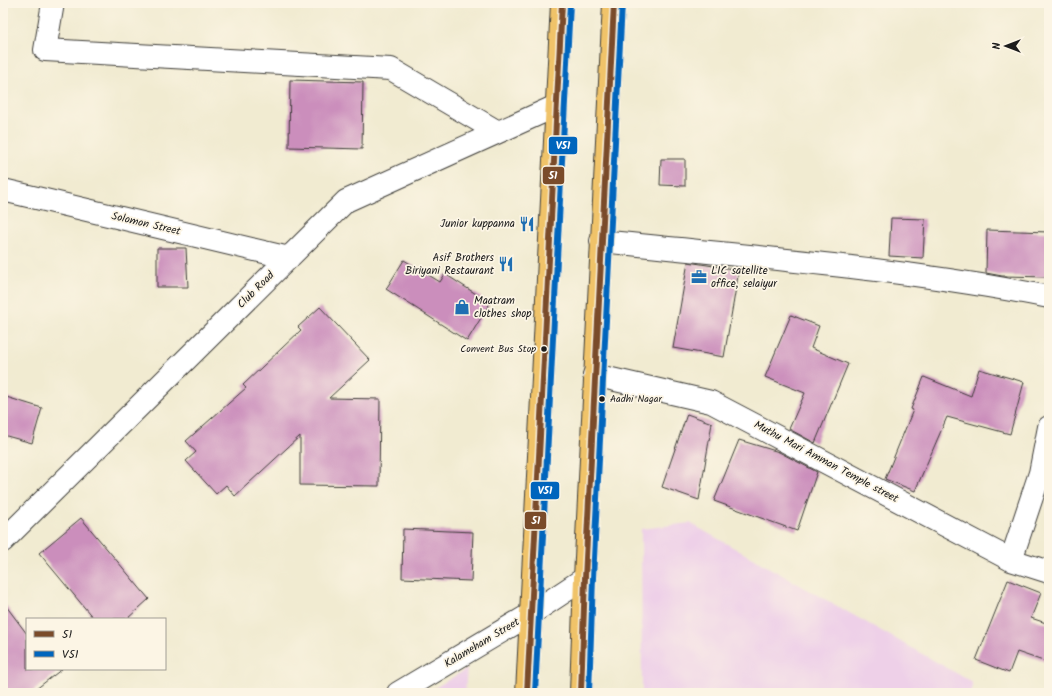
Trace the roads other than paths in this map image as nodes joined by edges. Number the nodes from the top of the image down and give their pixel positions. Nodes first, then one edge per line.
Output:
1 (53, 3) edge
2 (562, 3) edge
3 (614, 3) edge
4 (556, 106) junction
5 (498, 132) junction
6 (3, 190) edge
7 (601, 241) junction
8 (289, 258) junction
9 (1049, 297) edge
10 (594, 374) junction
11 (1049, 427) edge
12 (3, 541) edge
13 (1011, 560) junction
14 (1049, 572) edge
15 (585, 578) junction
16 (529, 615) junction
17 (398, 693) edge
18 (527, 693) edge
19 (581, 693) edge

1 - 5 street
2 - 4 main road
3 - 7 main road
4 - 5 street, Club Road
4 - 16 main road
5 - 8 street, Club Road
6 - 8 street, Solomon Street
7 - 9 street
7 - 10 main road
8 - 12 street, Club Road
10 - 13 street, Muthu Mari Amman Temple street
10 - 15 main road
11 - 13 street
13 - 14 street, Muthu Mari Amman Temple street
15 - 16 street, Kalameham Street
15 - 19 main road
16 - 17 street, Kalameham Street
16 - 18 main road

